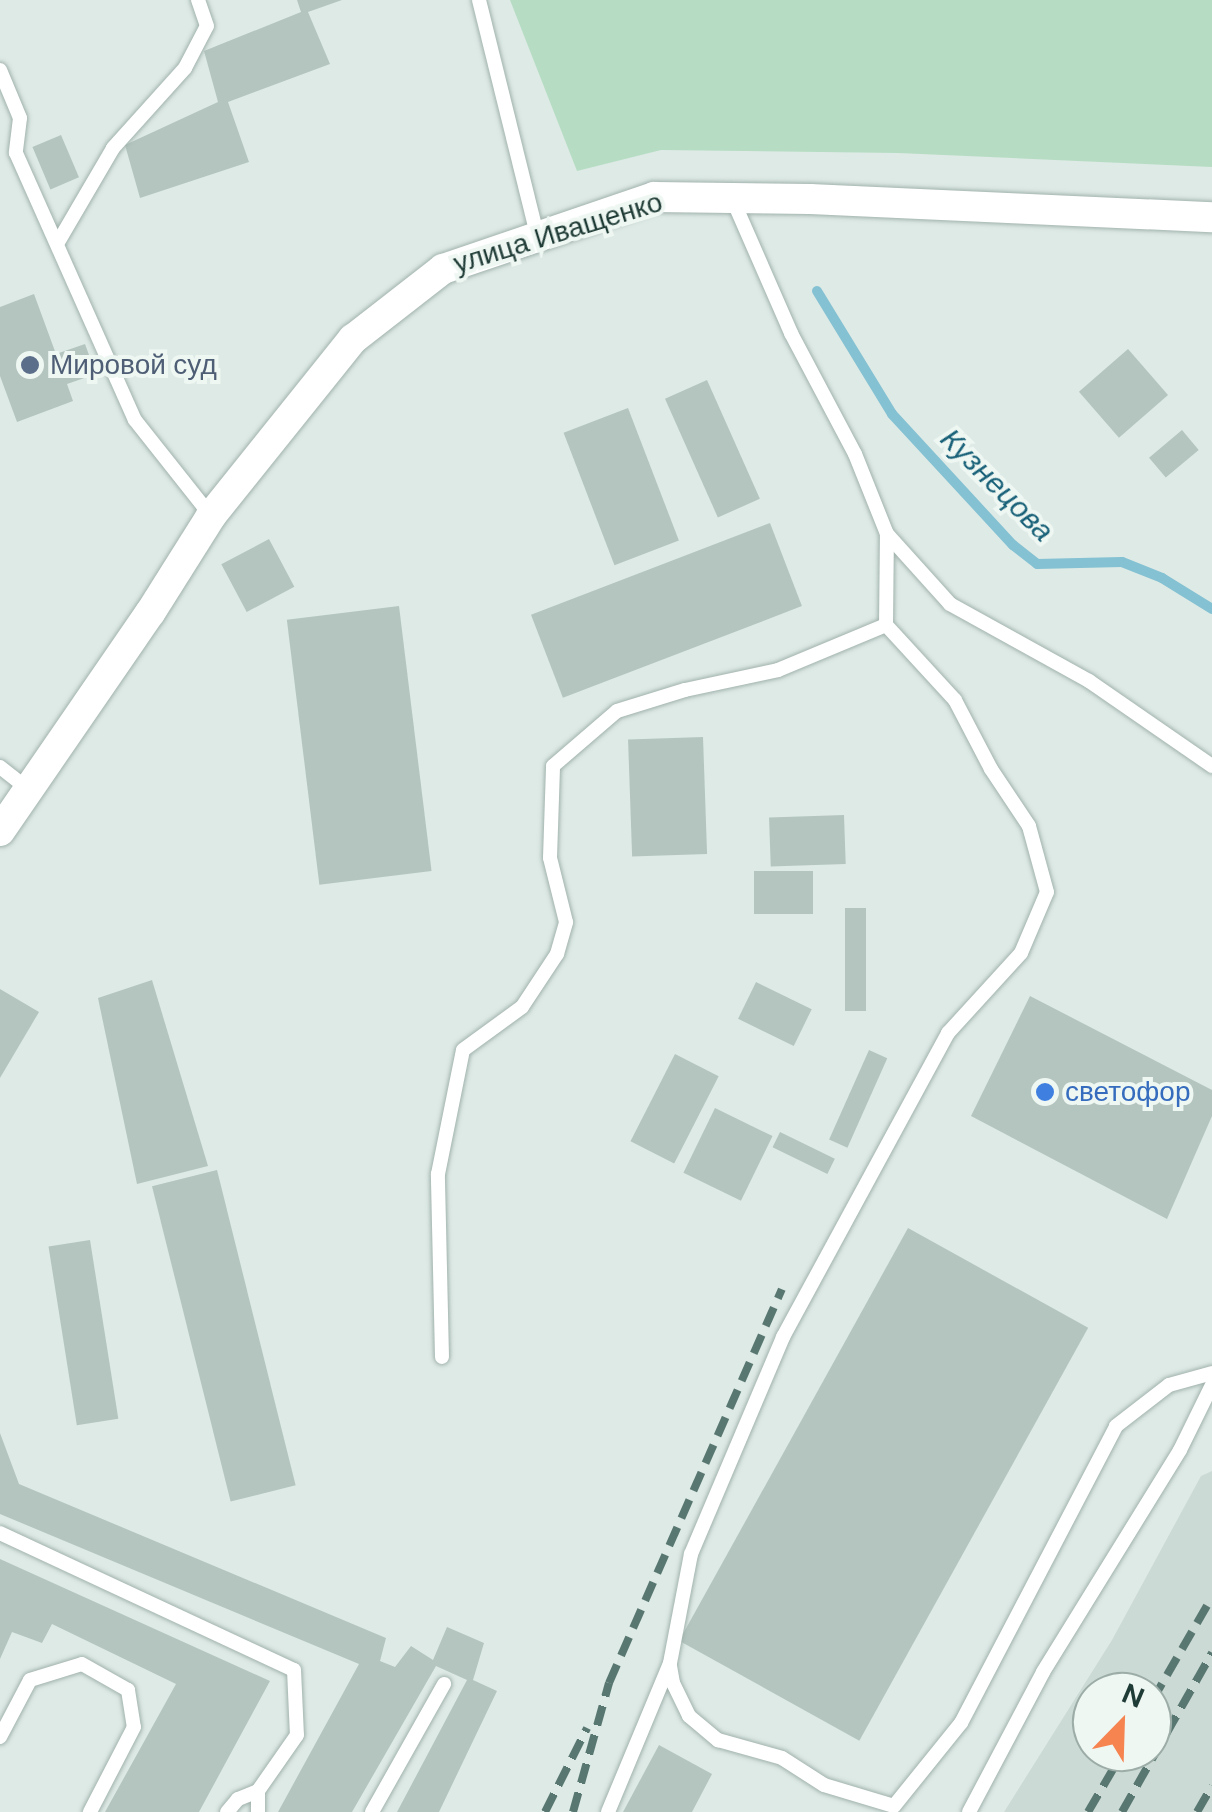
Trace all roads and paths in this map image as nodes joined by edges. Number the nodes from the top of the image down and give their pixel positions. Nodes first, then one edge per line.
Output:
1 (198, 0) edge
2 (479, 0) edge
3 (0, 70) edge
4 (732, 198) junction
5 (1212, 217) edge
6 (536, 234) junction
7 (57, 244) junction
8 (210, 516) junction
9 (887, 534) junction
10 (886, 625) junction
11 (1212, 766) edge
12 (0, 767) edge
13 (28, 789) junction
14 (0, 831) edge
15 (442, 1357) dead end
16 (1212, 1374) edge
17 (1212, 1385) edge
18 (0, 1533) edge
19 (670, 1663) junction
20 (444, 1684) dead end
21 (0, 1737) edge
22 (258, 1791) junction
23 (90, 1812) edge
24 (227, 1812) edge
25 (258, 1812) edge
26 (372, 1812) edge
27 (608, 1812) edge
28 (969, 1812) edge

1 - 7 lane
2 - 6 lane
3 - 7 lane
4 - 5 main road, улица Иващенко
4 - 6 main road, улица Иващенко
4 - 9 lane
6 - 8 main road, улица Иващенко
7 - 8 lane
8 - 13 main road, улица Иващенко
9 - 10 lane
9 - 11 lane
10 - 15 lane
10 - 19 lane
12 - 13 lane
13 - 14 main road, улица Иващенко
16 - 19 lane
17 - 28 lane
18 - 22 lane
19 - 27 lane
20 - 26 lane
21 - 23 lane
22 - 24 lane
22 - 25 lane

